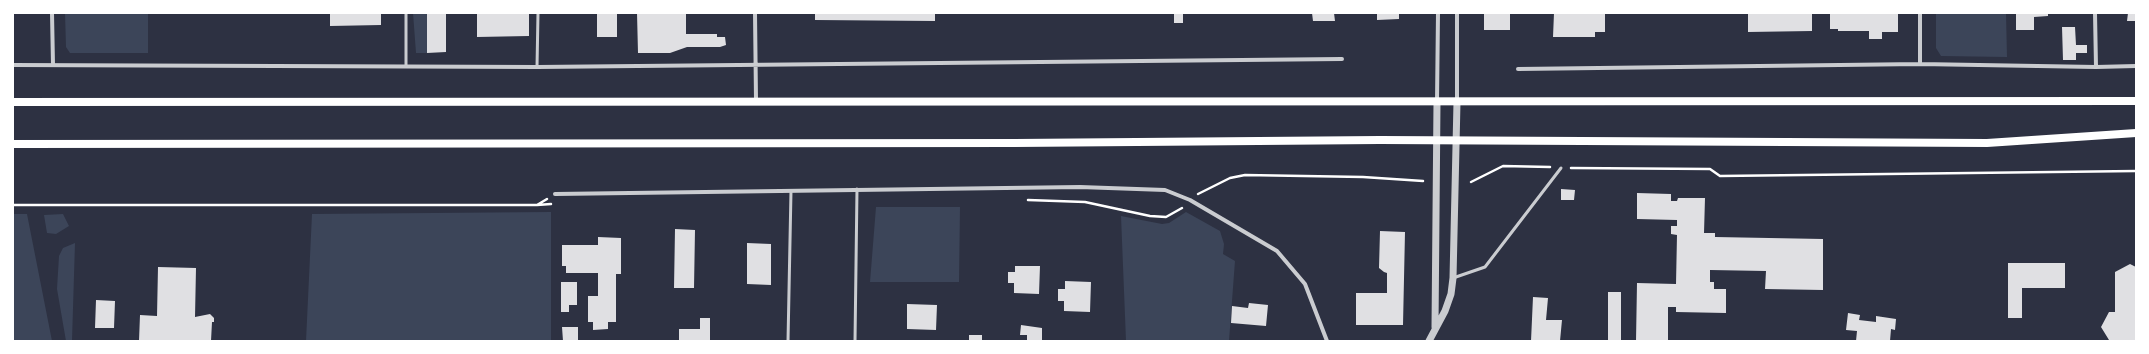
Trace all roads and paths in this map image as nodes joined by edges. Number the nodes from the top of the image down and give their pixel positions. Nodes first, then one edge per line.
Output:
1 (52, 13) edge
2 (406, 13) edge
3 (538, 13) edge
4 (755, 13) edge
5 (1438, 13) edge
6 (1457, 13) edge
7 (1920, 13) edge
8 (2095, 13) edge
9 (1342, 59) dead end
10 (756, 64) junction
11 (1920, 64) junction
12 (13, 65) edge
13 (53, 65) junction
14 (406, 66) junction
15 (2136, 66) edge
16 (537, 67) junction
17 (2096, 67) junction
18 (1518, 69) dead end
19 (756, 100) junction
20 (2136, 101) edge
21 (13, 102) edge
22 (1437, 102) junction
23 (1457, 102) junction
24 (2136, 132) edge
25 (1437, 142) junction
26 (1457, 142) junction
27 (13, 144) edge
28 (1561, 168) junction
29 (2136, 171) edge
30 (1423, 181) dead end
31 (1471, 182) dead end
32 (857, 189) junction
33 (791, 191) junction
34 (555, 194) joint
35 (1190, 200) junction
36 (13, 205) edge
37 (1453, 278) junction
38 (1435, 329) junction
39 (788, 341) edge
40 (855, 341) edge
41 (1327, 341) edge
42 (1429, 341) edge

1 - 13 street
2 - 14 lane
3 - 16 lane
4 - 10 street
5 - 22 street
6 - 23 street
7 - 11 street
8 - 17 street
9 - 10 street
10 - 16 street
10 - 19 street
11 - 17 street
11 - 18 street
12 - 13 street
13 - 14 street
14 - 16 street
15 - 17 street
19 - 21 main road
19 - 22 main road
20 - 23 main road
22 - 23 main road
22 - 25 street
23 - 26 street
24 - 26 main road
25 - 26 main road
25 - 27 main road
25 - 38 street
26 - 37 street
28 - 29 path
28 - 31 path
28 - 37 lane
30 - 35 path
32 - 33 street
32 - 35 street
32 - 40 lane
33 - 34 street
33 - 39 lane
34 - 36 path
35 - 41 street
37 - 38 street
38 - 42 street

